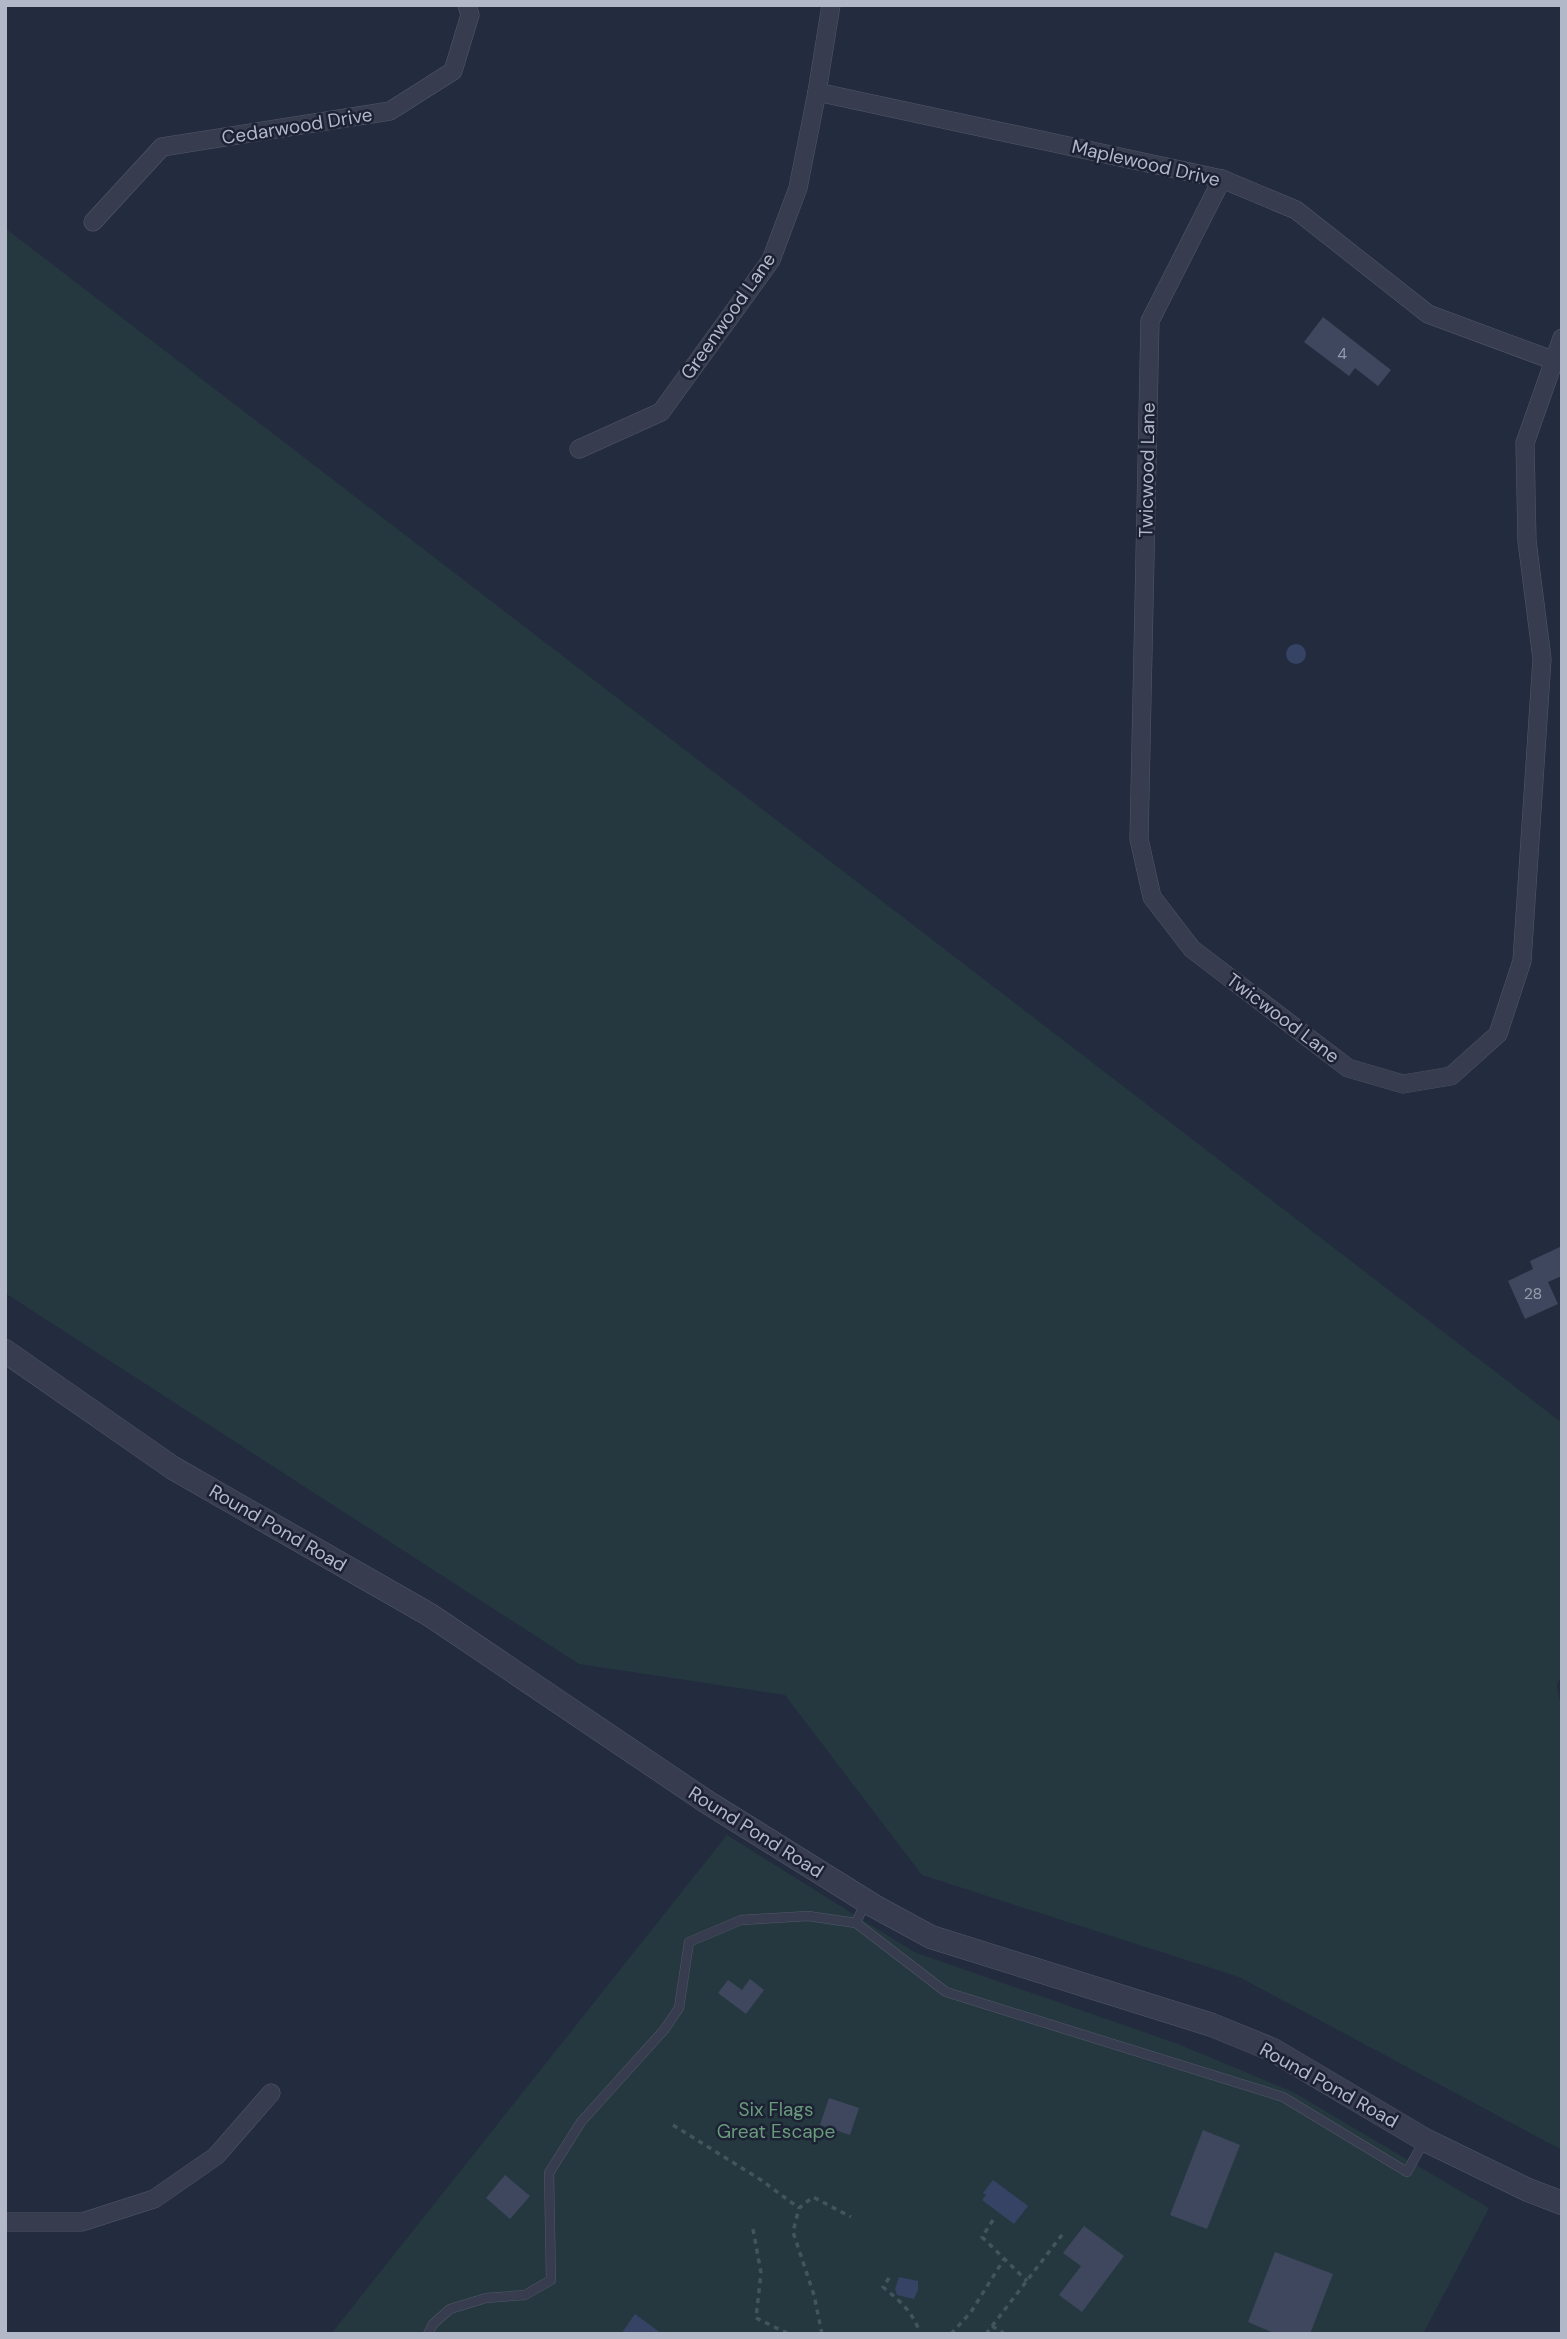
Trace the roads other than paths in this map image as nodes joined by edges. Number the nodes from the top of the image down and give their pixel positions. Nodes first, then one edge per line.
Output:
1 (467, 5) edge
2 (831, 5) edge
3 (817, 92) junction
4 (1222, 179) junction
5 (93, 222) dead end
6 (1562, 338) edge
7 (1555, 361) junction
8 (579, 449) dead end
9 (5, 1351) edge
10 (866, 1901) junction
11 (856, 1923) junction
12 (271, 2094) dead end
13 (1425, 2140) junction
14 (1562, 2203) edge
15 (5, 2222) edge
16 (428, 2334) edge

1 - 5 street, Cedarwood Drive
2 - 3 street, Greenwood Lane
3 - 4 street, Maplewood Drive
3 - 8 street, Greenwood Lane
4 - 7 street, Maplewood Drive
4 - 7 street, Twicwood Lane
6 - 7 street, Twicwood Lane
9 - 10 street, Round Pond Road
10 - 11 lane
10 - 13 street, Round Pond Road
11 - 13 lane
11 - 16 lane
12 - 15 street
13 - 14 street, Round Pond Road

